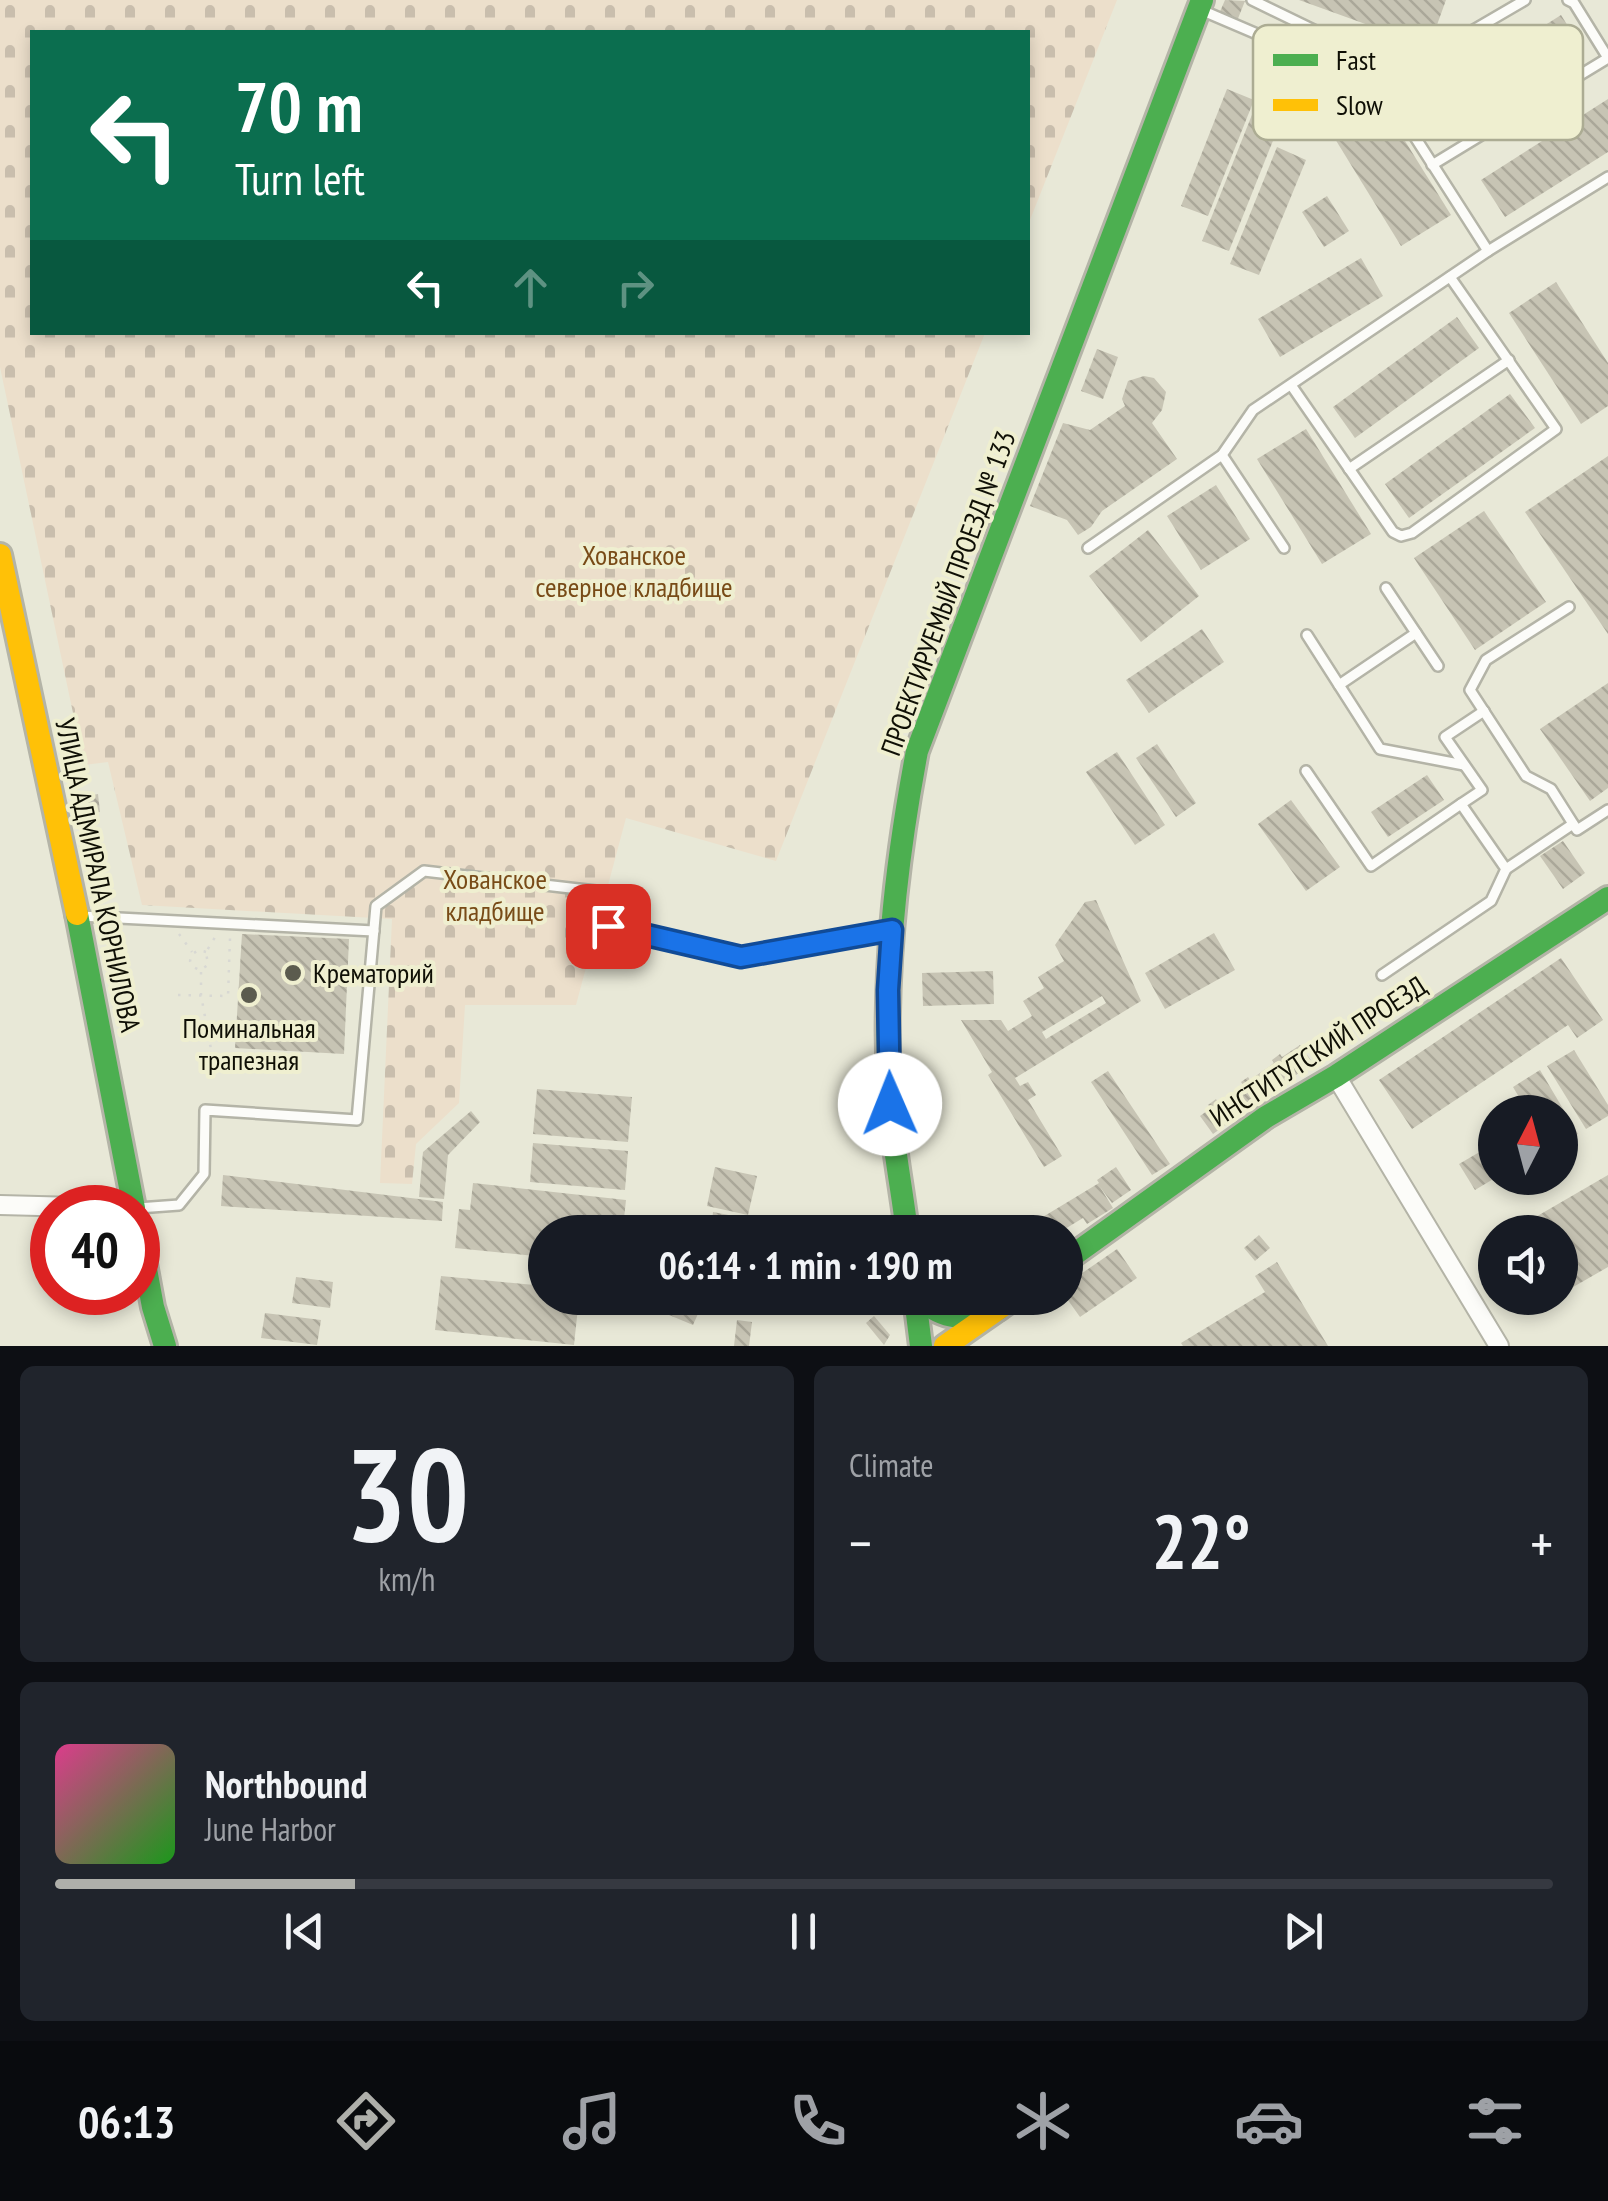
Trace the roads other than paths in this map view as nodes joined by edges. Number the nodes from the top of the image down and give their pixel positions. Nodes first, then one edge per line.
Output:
1 (1252, 0) edge
2 (1525, 0) edge
3 (1568, 0) edge
4 (1200, 4) edge
5 (1305, 25) edge
6 (1482, 25) edge
7 (1253, 29) edge
8 (1583, 73) edge
9 (1416, 140) edge
10 (1474, 140) edge
11 (1432, 166) junction
12 (1608, 178) edge
13 (1488, 251) junction
14 (1450, 277) junction
15 (1509, 360) junction
16 (1291, 384) junction
17 (1222, 456) junction
18 (1349, 470) junction
19 (1088, 548) dead end
20 (1284, 548) dead end
21 (0, 555) edge
22 (1386, 588) dead end
23 (1569, 607) dead end
24 (1416, 633) junction
25 (1307, 635) dead end
26 (1438, 666) dead end
27 (1339, 685) junction
28 (1484, 711) junction
29 (1464, 765) junction
30 (1306, 771) dead end
31 (1462, 804) junction
32 (1608, 810) edge
33 (1573, 824) junction
34 (1506, 869) junction
35 (1608, 898) edge
36 (77, 916) junction
37 (892, 930) junction
38 (374, 931) junction
39 (1382, 975) dead end
40 (1336, 1076) junction
41 (131, 1185) edge
42 (0, 1204) edge
43 (30, 1205) edge
44 (160, 1206) edge
45 (906, 1215) edge
46 (1083, 1249) edge
47 (155, 1315) edge
48 (918, 1315) edge
49 (941, 1315) edge
50 (983, 1315) edge
51 (989, 1315) edge
52 (998, 1315) edge
53 (165, 1346) edge
54 (921, 1346) edge
55 (945, 1346) edge
56 (978, 1346) edge
57 (1498, 1346) edge

1 - 5 lane
2 - 6 lane
3 - 8 lane
4 - 7 lane
4 - 37 street, ПРОЕКТИРУЕМЫЙ ПРОЕЗД № 133
9 - 11 lane
10 - 11 lane
11 - 13 lane
12 - 13 lane
13 - 14 lane
14 - 15 lane
14 - 16 lane
15 - 18 lane
15 - 18 lane
16 - 17 lane
16 - 18 lane
17 - 19 lane
17 - 20 lane
21 - 36 street, УЛИЦА АДМИРАЛА КОРНИЛОВА
22 - 24 lane
23 - 28 lane
24 - 26 lane
24 - 27 lane
25 - 27 lane
27 - 29 lane
28 - 29 lane
28 - 33 lane
29 - 31 lane
30 - 31 lane
31 - 34 lane
32 - 33 lane
33 - 34 lane
34 - 39 lane
35 - 40 street, ИНСТИТУТСКИЙ ПРОЕЗД
36 - 38 lane
36 - 41 street, УЛИЦА АДМИРАЛА КОРНИЛОВА
37 - 38 lane
37 - 45 street, ПРОЕКТИРУЕМЫЙ ПРОЕЗД № 133
38 - 44 lane
40 - 46 street, ИНСТИТУТСКИЙ ПРОЕЗД
40 - 57 street
42 - 43 street
47 - 53 street
48 - 54 street
49 - 50 street
51 - 55 street
52 - 56 street

